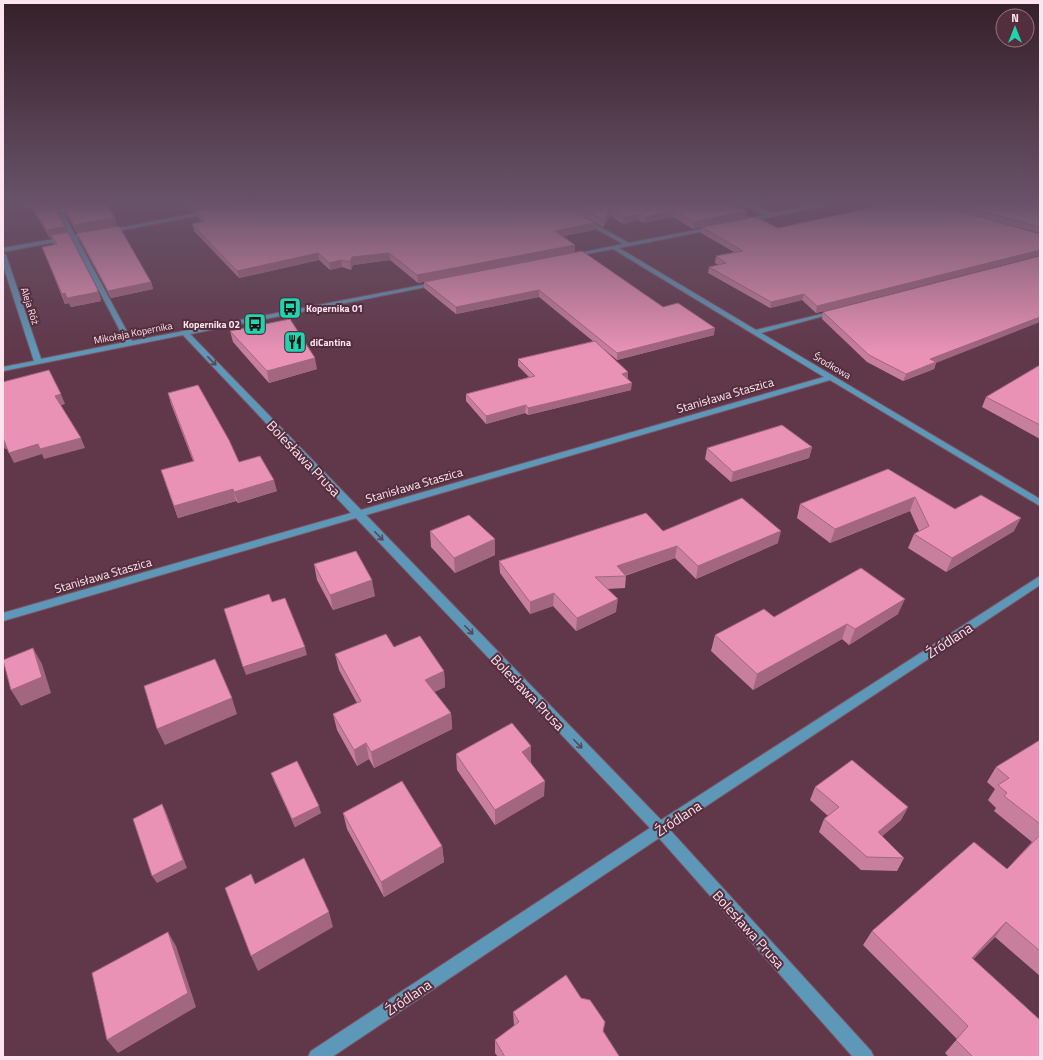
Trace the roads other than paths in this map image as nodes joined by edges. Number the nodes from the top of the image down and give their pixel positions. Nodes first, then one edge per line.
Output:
1 (83, 253) edge
2 (580, 253) edge
3 (624, 253) edge
4 (3, 255) edge
5 (567, 256) edge
6 (442, 282) edge
7 (847, 308) edge
8 (755, 332) junction
9 (185, 333) junction
10 (130, 344) junction
11 (38, 362) junction
12 (3, 369) edge
13 (832, 377) junction
14 (1040, 503) edge
15 (359, 515) junction
16 (1040, 580) edge
17 (3, 617) edge
18 (660, 830) junction
19 (317, 1057) edge
20 (865, 1057) edge

1 - 10 street
2 - 5 street
3 - 8 street, Środkowa
4 - 11 street, Aleja Róż
6 - 9 street, Mikołaja Kopernika
7 - 8 street
8 - 13 street, Środkowa
9 - 10 street, Mikołaja Kopernika
9 -> 15 street, Bolesława Prusa
10 - 11 street, Mikołaja Kopernika
11 - 12 street, Mikołaja Kopernika
13 - 14 street, Środkowa
13 - 15 street, Stanisława Staszica
15 - 17 street, Stanisława Staszica
15 -> 18 street, Bolesława Prusa
16 - 18 street, Źródlana
18 - 19 street, Źródlana
18 - 20 street, Bolesława Prusa

